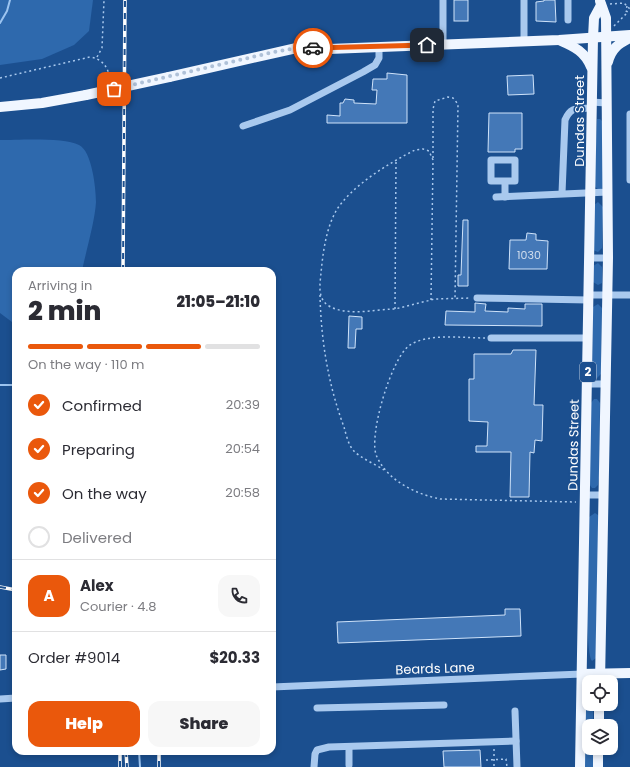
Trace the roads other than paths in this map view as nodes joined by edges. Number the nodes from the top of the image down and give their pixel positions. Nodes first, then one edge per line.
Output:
1 (443, 0) edge
2 (524, 0) edge
3 (568, 0) edge
4 (600, 2) edge
5 (568, 20) dead end
6 (630, 36) edge
7 (606, 37) junction
8 (593, 38) junction
9 (559, 40) junction
10 (524, 41) junction
11 (443, 44) junction
12 (379, 46) junction
13 (592, 70) junction
14 (606, 72) junction
15 (606, 103) junction
16 (592, 105) junction
17 (0, 107) edge
18 (630, 114) edge
19 (243, 126) dead end
20 (630, 180) edge
21 (505, 181) junction
22 (608, 192) junction
23 (562, 193) junction
24 (591, 193) junction
25 (505, 197) junction
26 (496, 198) dead end
27 (590, 258) junction
28 (608, 258) junction
29 (630, 295) edge
30 (608, 296) junction
31 (589, 297) junction
32 (477, 298) road end
33 (491, 338) road end
34 (588, 338) junction
35 (587, 384) junction
36 (605, 384) junction
37 (603, 495) junction
38 (585, 499) junction
39 (630, 673) edge
40 (582, 674) junction
41 (586, 675) edge
42 (600, 675) edge
43 (618, 675) edge
44 (276, 687) edge
45 (12, 698) edge
46 (0, 699) edge
47 (444, 705) dead end
48 (317, 708) dead end
49 (515, 711) dead end
50 (516, 741) junction
51 (349, 747) junction
52 (598, 755) edge
53 (349, 765) dead end
54 (314, 767) edge
55 (517, 767) edge
56 (580, 767) edge
57 (598, 767) edge

1 - 11 street
2 - 10 street
3 - 5 street
4 - 7 main road, Dundas Street / 2
4 - 8 main road, Dundas Street / 2
6 - 7 main road
6 - 14 main road
7 - 8 main road
7 - 14 main road, Dundas Street / 2
8 - 9 main road
8 - 13 main road, Dundas Street / 2
9 - 10 main road
9 - 13 main road
10 - 11 main road
11 - 12 main road
12 - 17 main road, bridge
12 - 19 street
13 - 16 main road, Dundas Street / 2
14 - 15 main road, Dundas Street / 2
15 - 16 street
15 - 22 main road, Dundas Street / 2
16 - 23 street
16 - 24 main road, Dundas Street / 2
18 - 20 street
21 - 21 street
21 - 25 street
22 - 24 street
22 - 28 main road, Dundas Street / 2
23 - 24 street
23 - 25 street
24 - 27 main road, Dundas Street / 2
25 - 26 street
27 - 28 street
27 - 31 main road, Dundas Street / 2
28 - 30 main road, Dundas Street / 2
29 - 30 street
30 - 31 street
30 - 36 main road, Dundas Street / 2
31 - 32 street
31 - 34 main road, Dundas Street / 2
33 - 34 street
34 - 35 main road, Dundas Street / 2
35 - 36 street
35 - 38 main road, Dundas Street / 2
36 - 37 main road, Dundas Street / 2
37 - 38 street
37 - 42 main road, Dundas Street / 2
38 - 40 main road, Dundas Street / 2
39 - 43 main road, Beards Lane
40 - 41 main road, Beards Lane
40 - 44 street, Beards Lane
40 - 56 main road, Dundas Street / 2
45 - 46 street
47 - 48 street
49 - 50 street
50 - 51 street
50 - 55 street
51 - 53 street
51 - 54 street
52 - 57 main road

